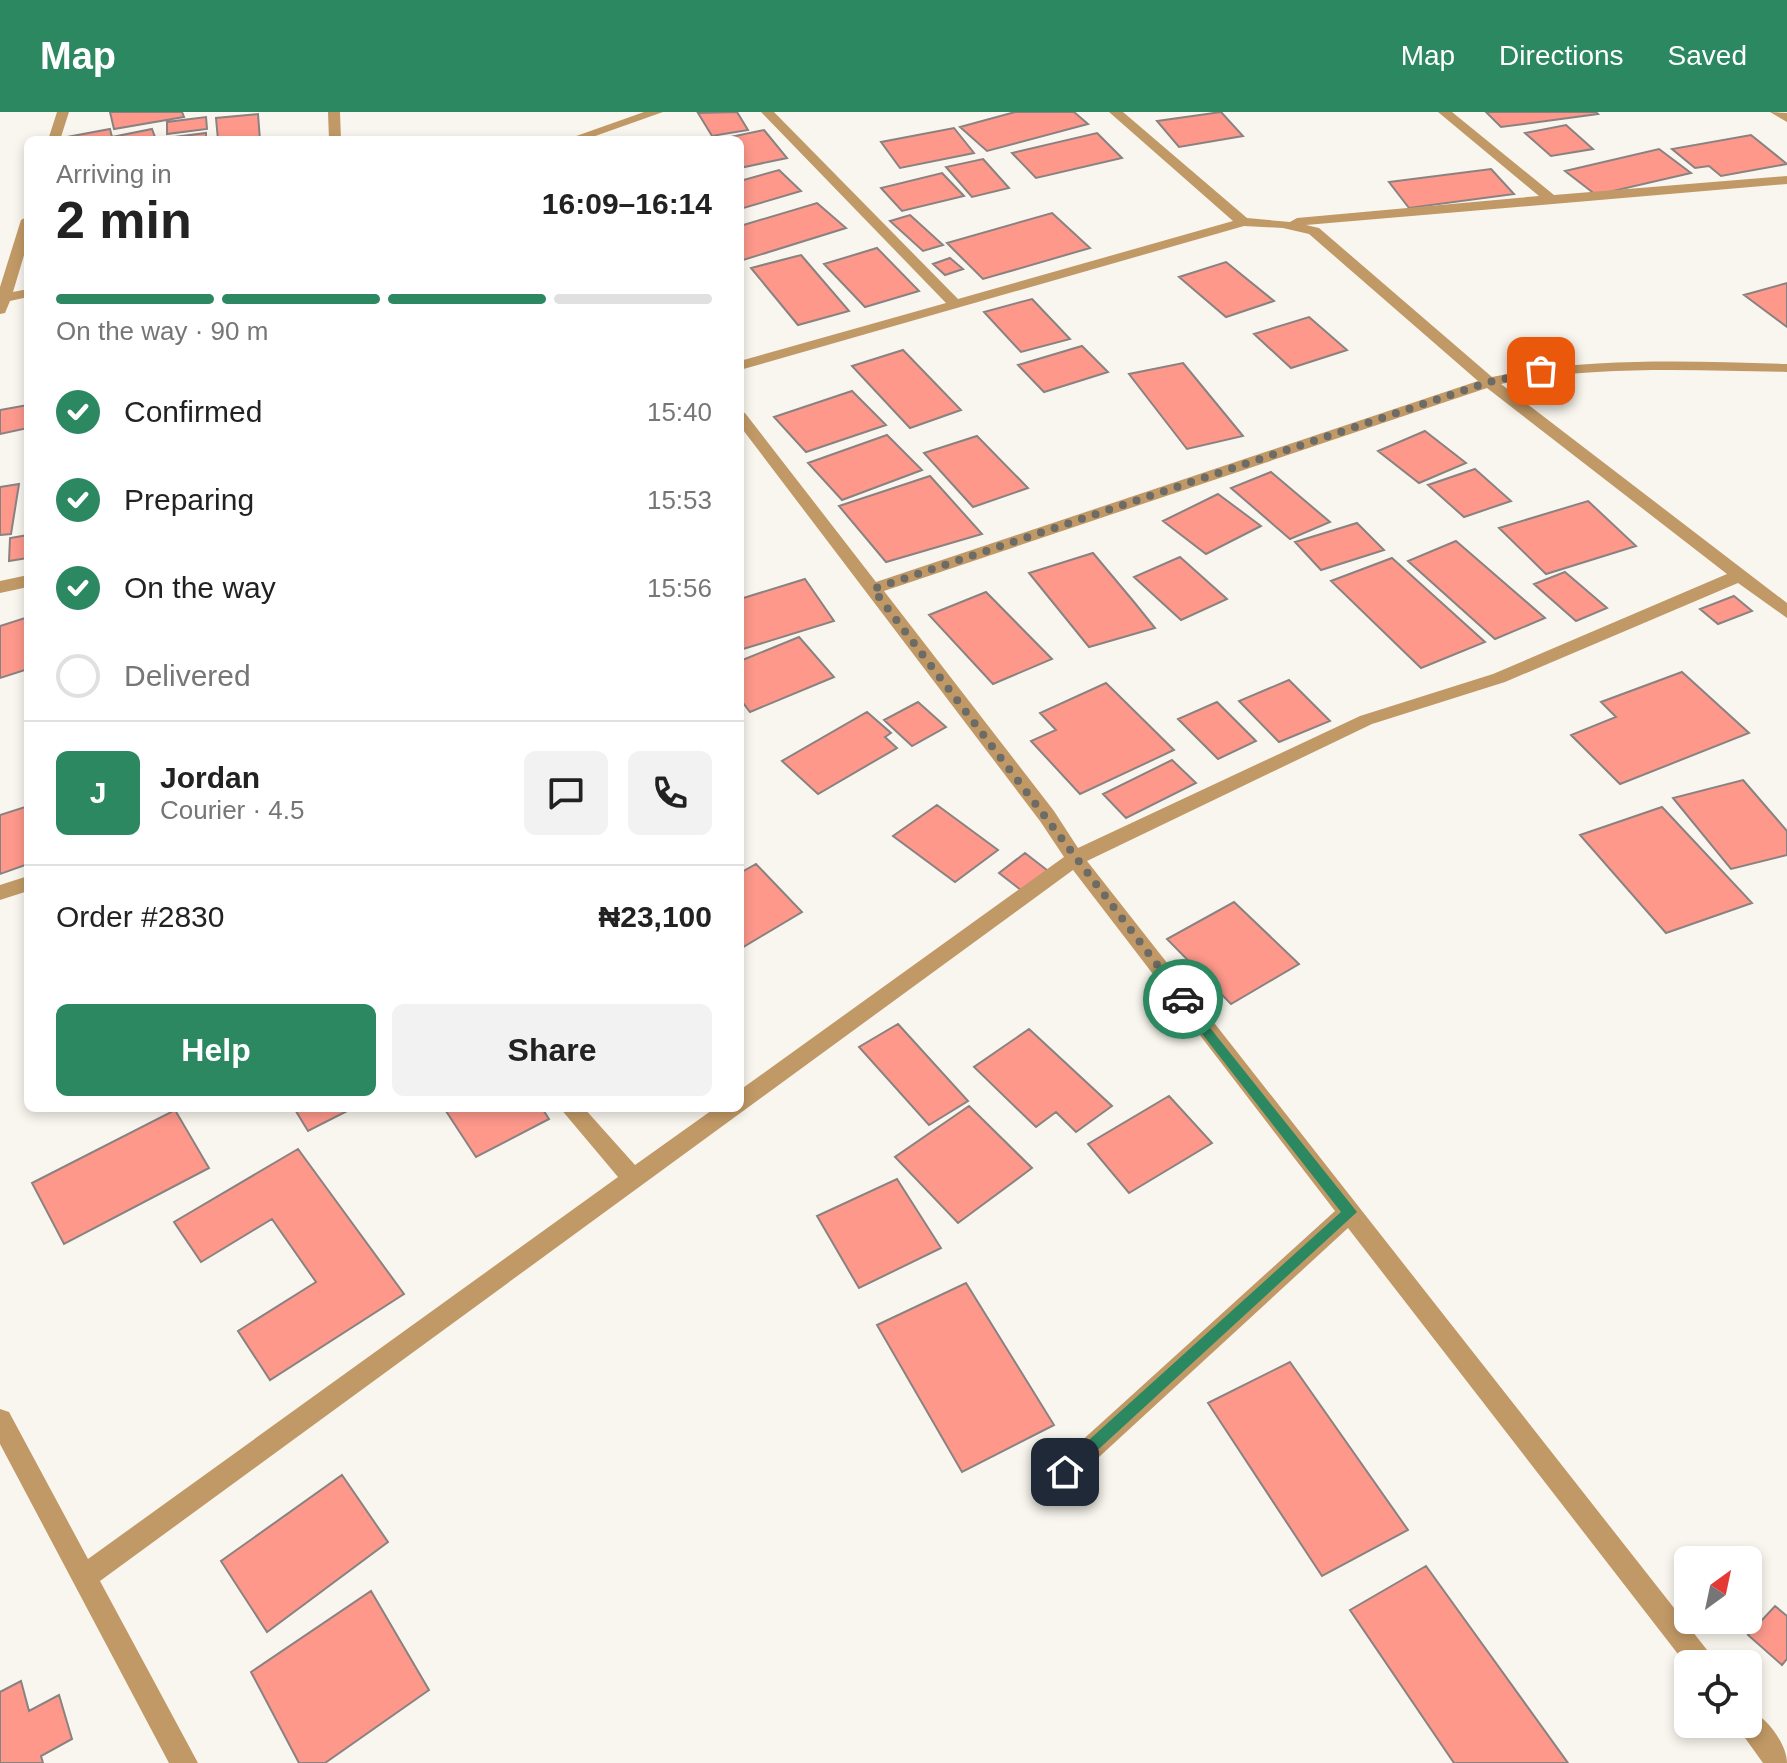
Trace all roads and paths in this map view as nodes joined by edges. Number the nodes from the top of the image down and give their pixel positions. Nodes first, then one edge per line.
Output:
1 (63, 112) edge
2 (334, 112) edge
3 (657, 112) edge
4 (767, 112) edge
5 (1115, 112) edge
6 (1444, 112) edge
7 (1776, 112) edge
8 (1787, 118) edge
9 (55, 136) edge
10 (335, 136) edge
11 (583, 136) edge
12 (1787, 180) edge
13 (1554, 202) junction
14 (1243, 222) junction
15 (1283, 224) junction
16 (24, 233) edge
17 (24, 295) edge
18 (953, 302) junction
19 (2, 304) edge
20 (744, 365) edge
21 (1787, 368) edge
22 (1489, 382) junction
23 (744, 421) edge
24 (1741, 575) junction
25 (24, 582) edge
26 (1787, 585) edge
27 (0, 587) edge
28 (873, 589) junction
29 (1765, 594) junction
30 (1787, 612) edge
31 (1076, 858) junction
32 (24, 884) edge
33 (0, 893) edge
34 (744, 1099) edge
35 (574, 1112) edge
36 (725, 1112) edge
37 (633, 1179) junction
38 (1350, 1212) junction
39 (0, 1420) edge
40 (1065, 1472) dead end
41 (84, 1577) junction
42 (1691, 1650) edge
43 (1760, 1738) edge
44 (184, 1763) edge
45 (1780, 1763) edge

1 - 9 street
2 - 10 street
3 - 11 street
4 - 18 street
5 - 14 street
6 - 13 street
7 - 8 street
12 - 13 street
13 - 15 street
14 - 15 street
14 - 18 street
15 - 22 street
16 - 19 street
17 - 19 street
18 - 20 street
21 - 22 street
22 - 24 street
22 - 28 street
23 - 28 street
24 - 29 street
24 - 31 street
25 - 27 street
26 - 29 street
28 - 31 street
29 - 30 street
31 - 34 street
31 - 38 street
32 - 33 street
35 - 37 street
36 - 37 street
37 - 41 street
38 - 40 street
38 - 42 street
39 - 41 street
41 - 44 street
43 - 45 street

